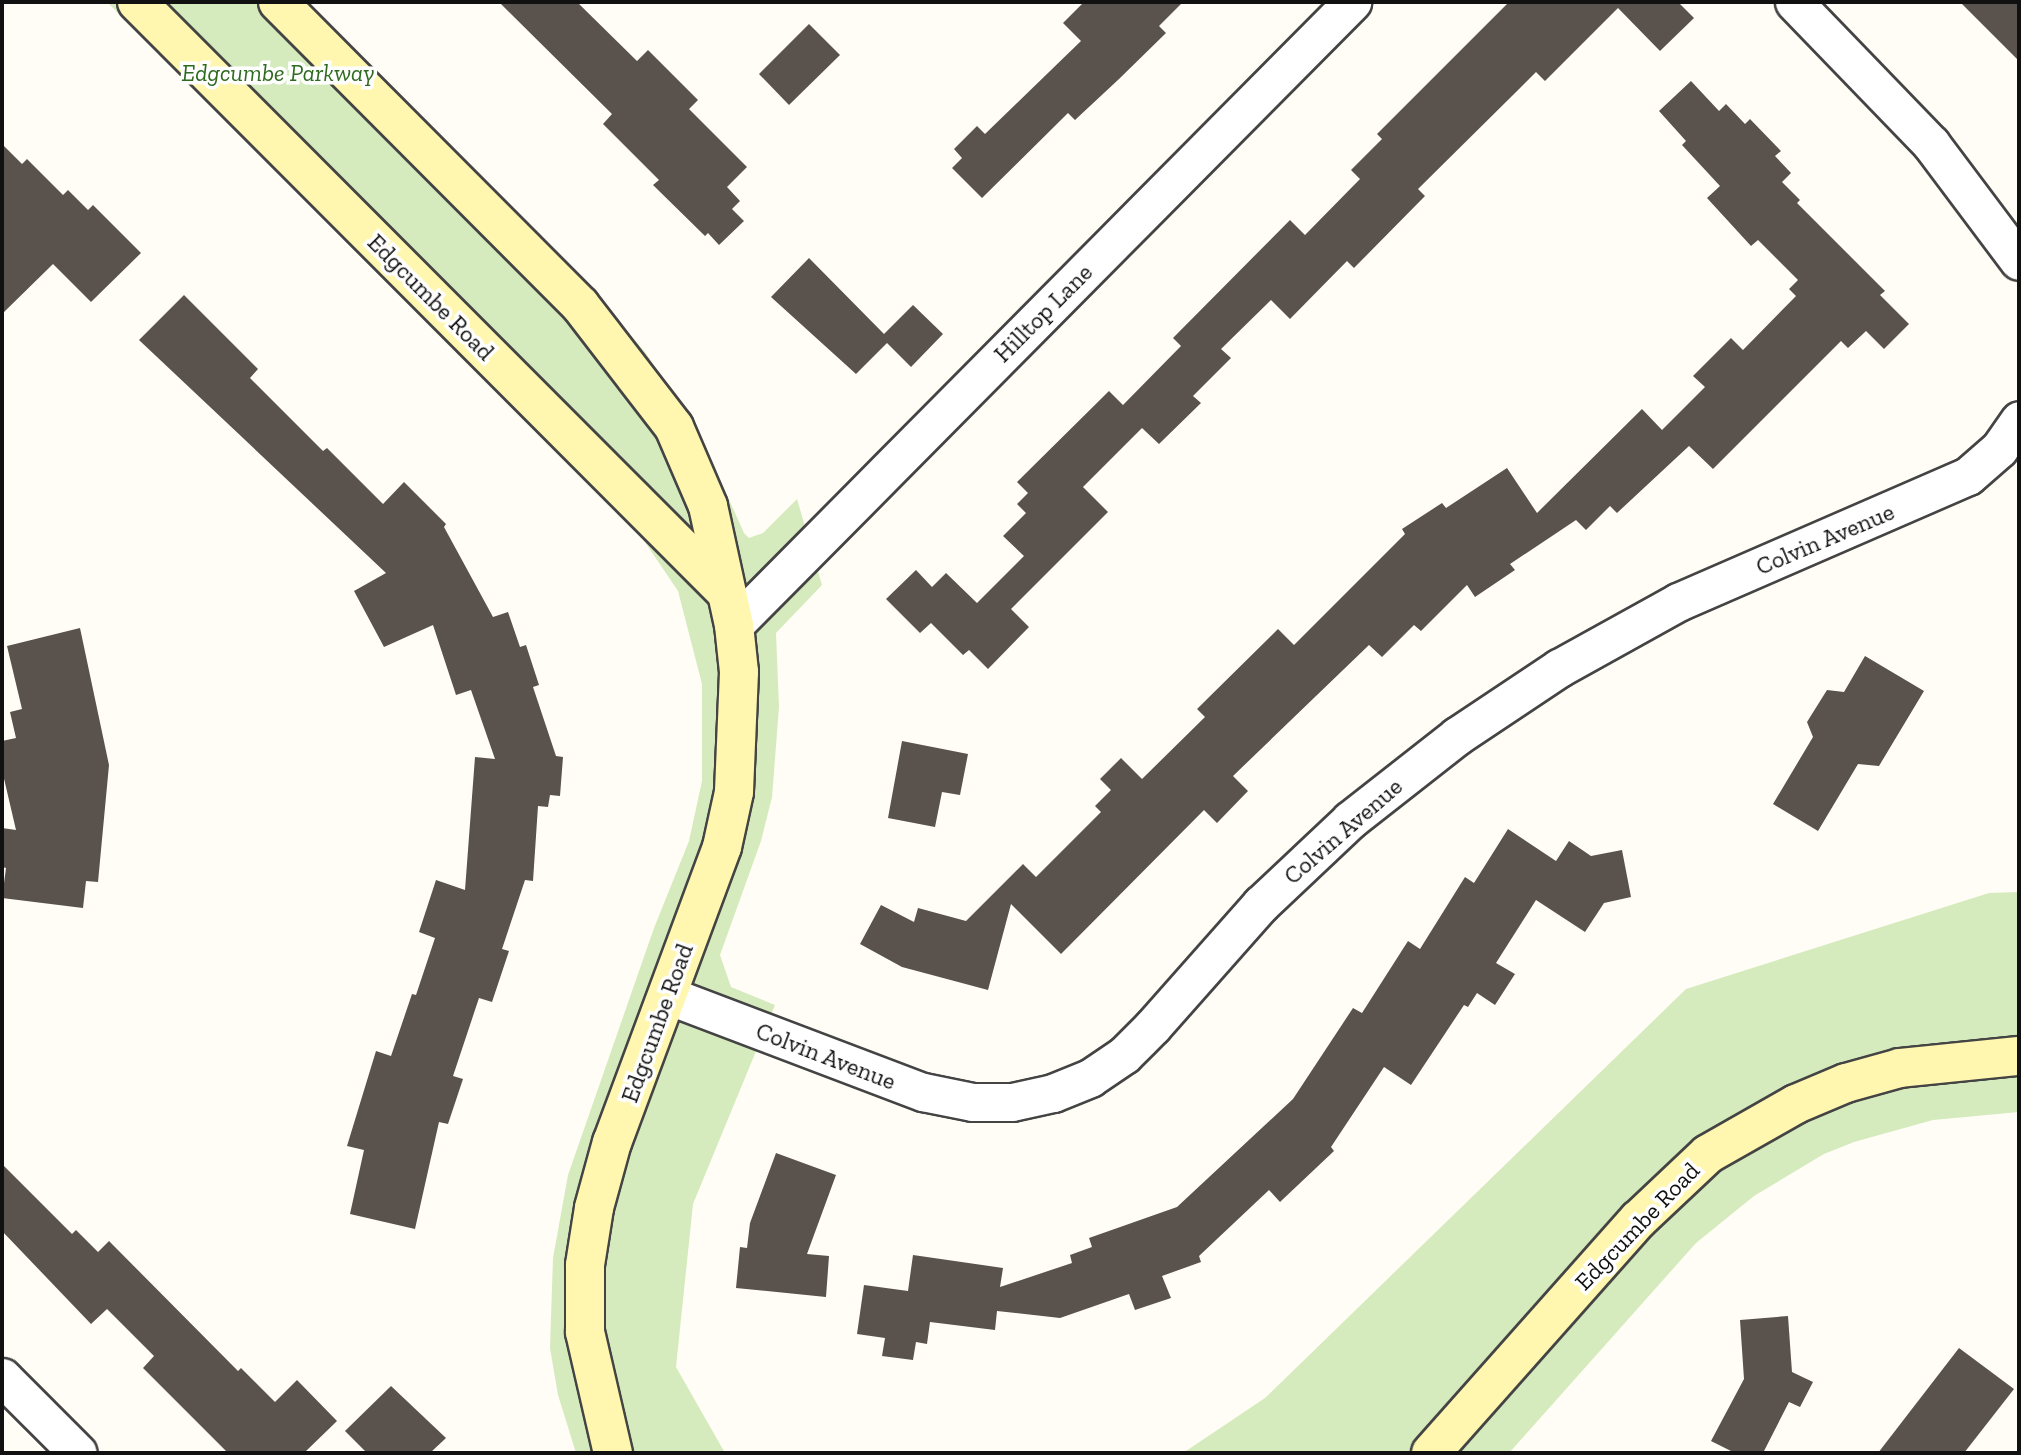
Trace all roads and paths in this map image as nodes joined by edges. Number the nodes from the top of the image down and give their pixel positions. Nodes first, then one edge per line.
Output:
1 (137, 2) edge
2 (278, 2) edge
3 (1352, 2) edge
4 (1794, 2) edge
5 (2019, 261) edge
6 (2019, 420) edge
7 (730, 608) junction
8 (667, 995) junction
9 (2019, 1056) edge
10 (2, 1377) edge
11 (78, 1453) edge
12 (613, 1453) edge
13 (1431, 1453) edge

1 - 7 street, Edgcumbe Road
2 - 7 street, Edgcumbe Road
3 - 7 street, Hilltop Lane
4 - 5 street
6 - 8 street, Colvin Avenue
7 - 8 street, Edgcumbe Road
8 - 12 street, Edgcumbe Road
9 - 13 street, Edgcumbe Road
10 - 11 street

